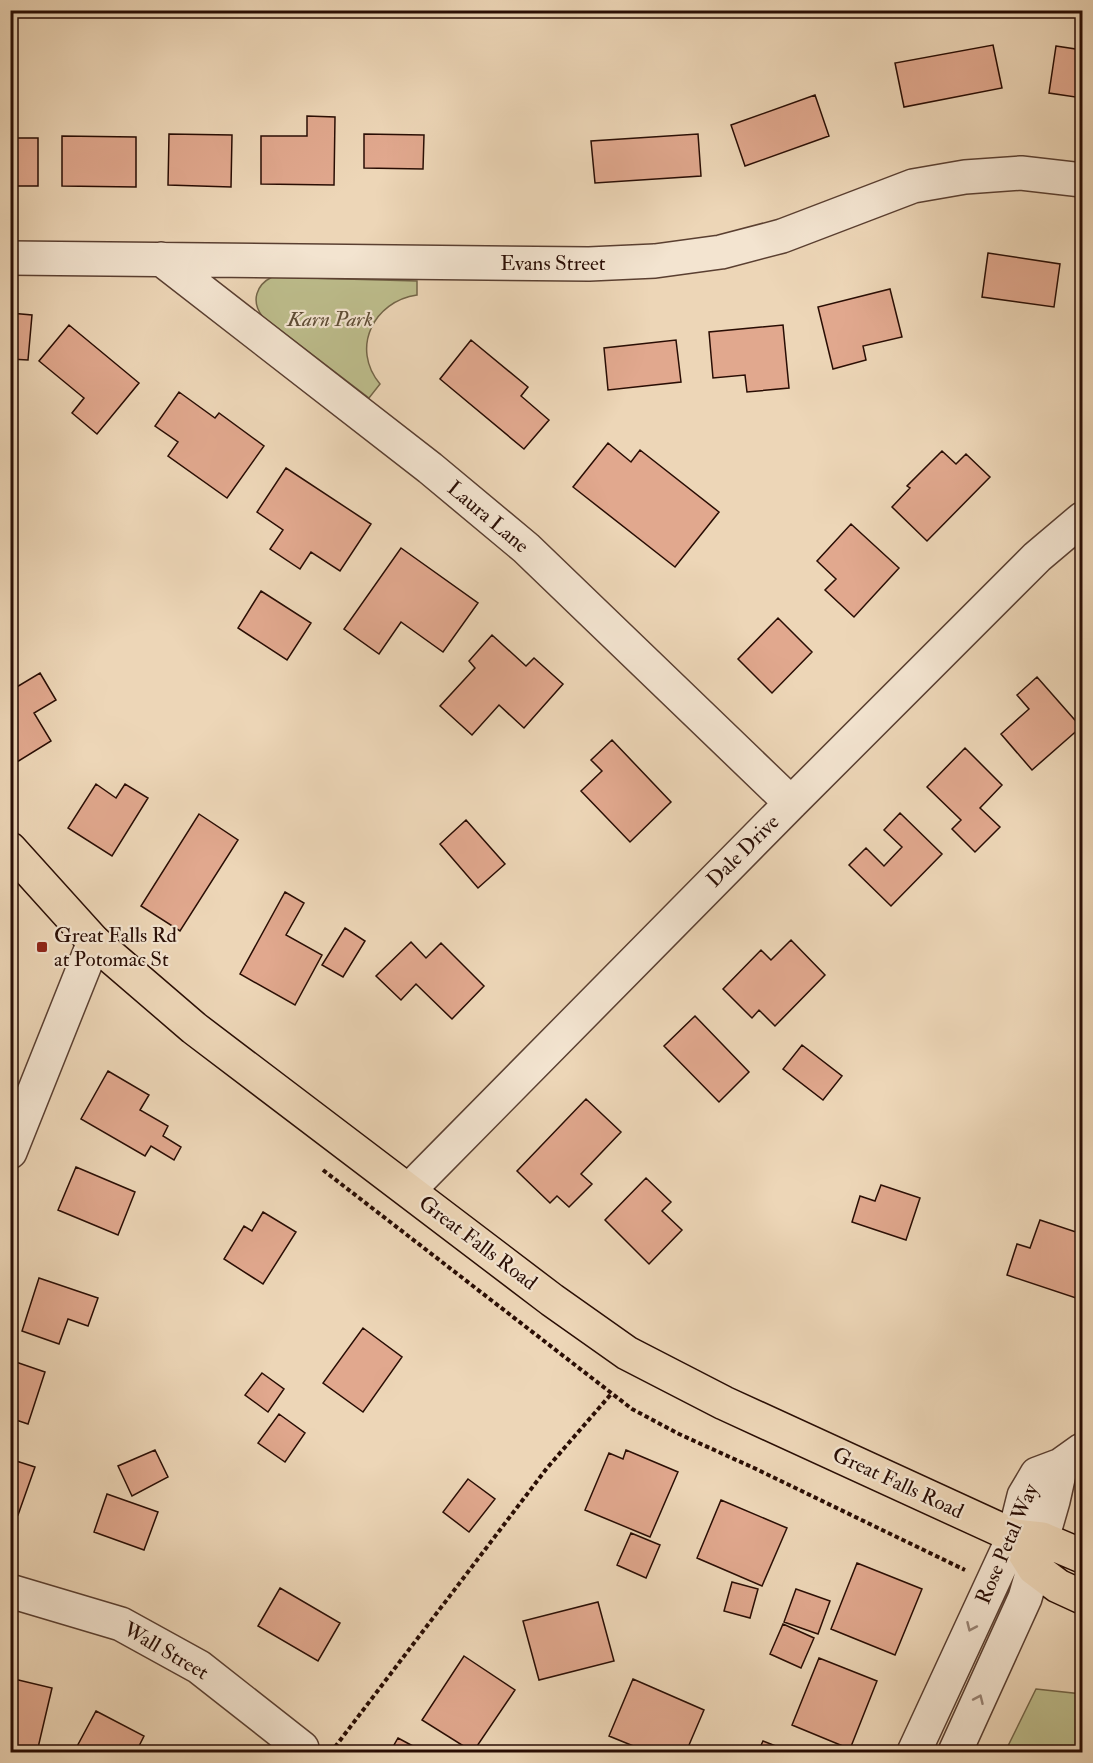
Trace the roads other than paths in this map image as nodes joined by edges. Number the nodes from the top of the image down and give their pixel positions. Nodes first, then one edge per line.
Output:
1 (1083, 180) edge
2 (10, 258) edge
3 (160, 260) junction
4 (1083, 519) edge
5 (791, 803) junction
6 (15, 861) edge
7 (94, 942) junction
8 (10, 1152) edge
9 (409, 1190) junction
10 (1072, 1458) edge
11 (1030, 1548) junction
12 (1083, 1556) edge
13 (10, 1591) edge
14 (1083, 1597) edge
15 (316, 1750) edge
16 (915, 1752) edge
17 (955, 1752) edge

1 - 3 street, Evans Street
2 - 3 street, Evans Street
3 - 5 street, Laura Lane
4 - 5 street, Dale Drive
5 - 9 street, Dale Drive
6 - 7 main road, Great Falls Road
7 - 8 street
7 - 9 main road, Great Falls Road
9 - 11 main road, Great Falls Road
10 - 11 street, Rose Petal Way
11 - 12 main road, Great Falls Road
11 - 14 main road, Great Falls Road
11 -> 16 street, Rose Petal Way
17 -> 11 street, Rose Petal Way
13 - 15 street, Wall Street

